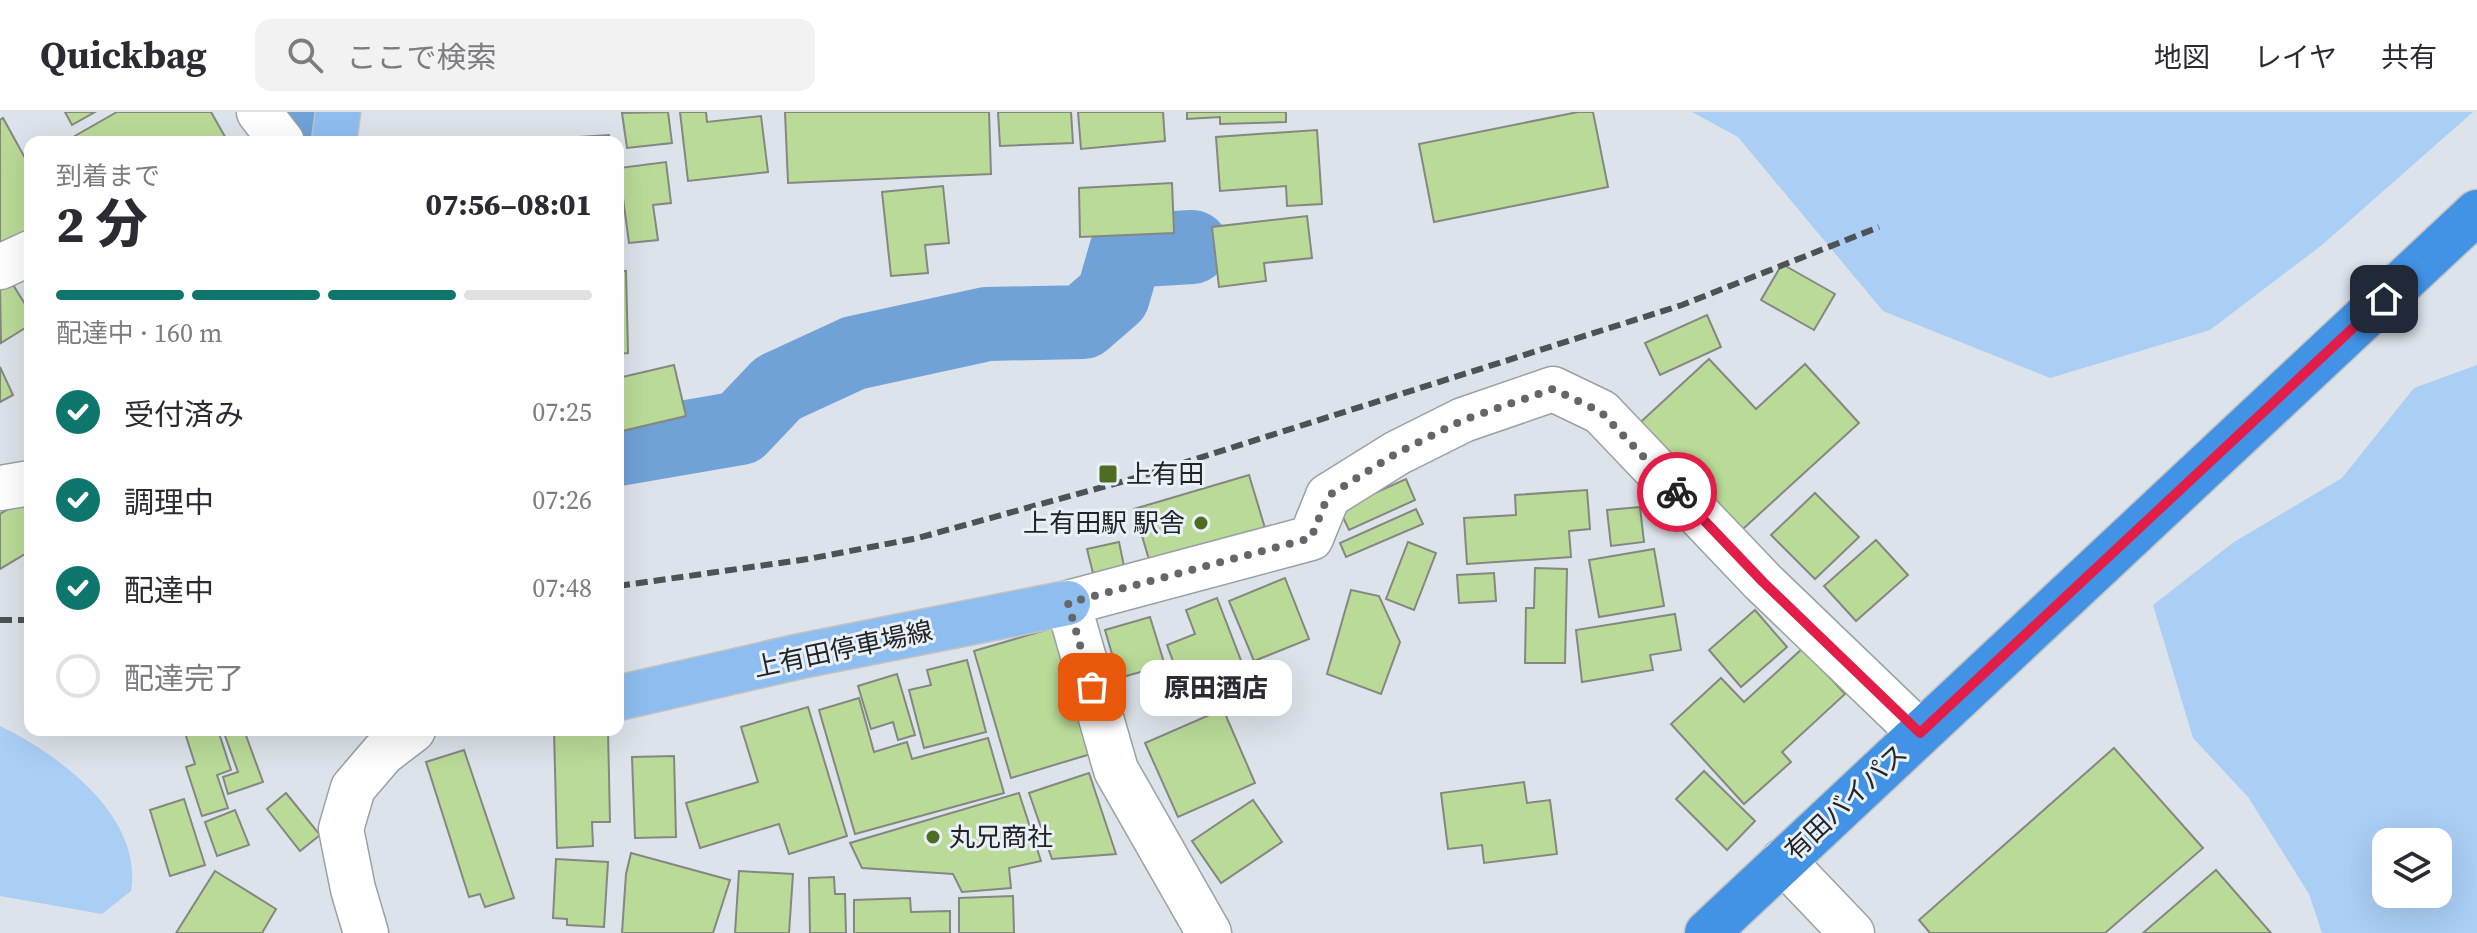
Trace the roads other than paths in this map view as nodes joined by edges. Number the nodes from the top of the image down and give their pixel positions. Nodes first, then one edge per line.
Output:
1 (259, 112) edge
2 (338, 112) edge
3 (277, 136) edge
4 (335, 136) edge
5 (2477, 212) edge
6 (24, 256) edge
7 (0, 267) edge
8 (24, 484) edge
9 (0, 488) edge
10 (1068, 603) junction
11 (624, 697) edge
12 (1920, 733) junction
13 (405, 736) edge
14 (1783, 861) junction
15 (366, 933) edge
16 (1209, 933) edge
17 (1707, 933) edge
18 (1852, 933) edge

1 - 3 street
2 - 4 main road
5 - 12 highway, 有田バイパス
6 - 7 street
8 - 9 street
10 - 11 main road, 上有田停車場線
10 - 12 street
10 - 16 street
12 - 14 highway, 有田バイパス
13 - 15 street
14 - 17 highway, 有田バイパス
14 - 18 street

